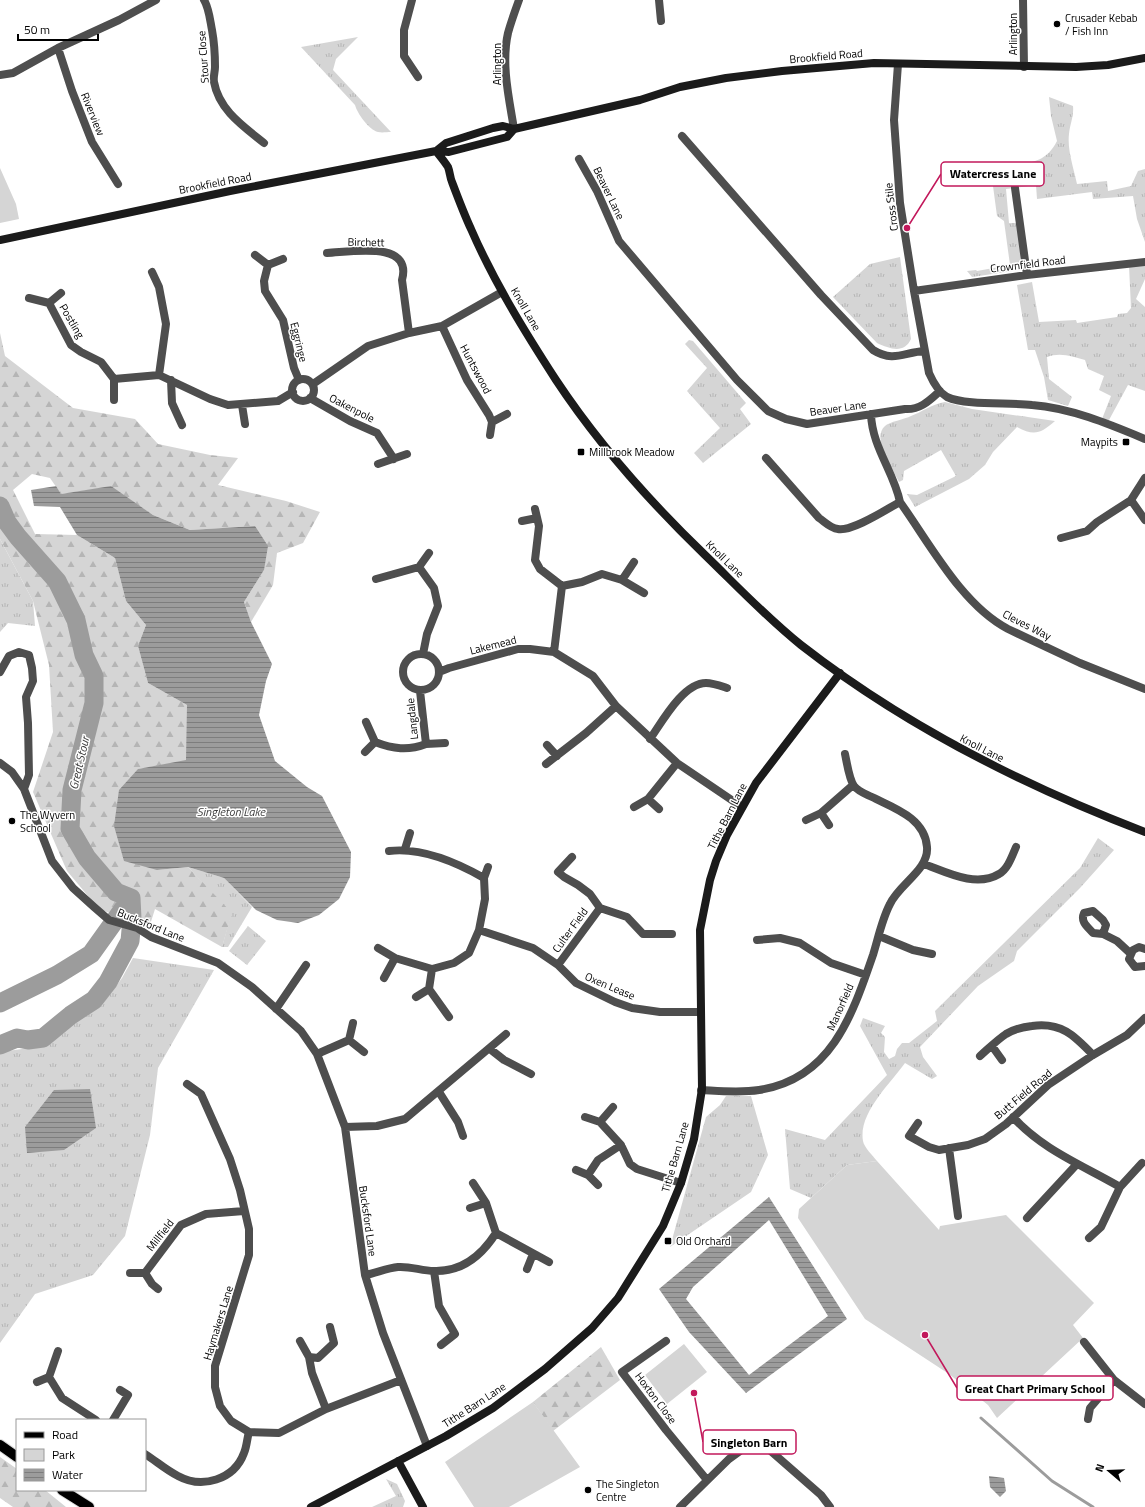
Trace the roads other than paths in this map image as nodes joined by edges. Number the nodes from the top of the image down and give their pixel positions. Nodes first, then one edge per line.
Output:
1 (156, 0) edge
2 (204, 0) edge
3 (412, 0) edge
4 (519, 0) edge
5 (659, 0) edge
6 (1023, 0) edge
7 (661, 21) dead end
8 (58, 48) junction
9 (1145, 58) edge
10 (898, 64) junction
11 (1024, 67) junction
12 (0, 75) edge
13 (418, 77) dead end
14 (514, 129) junction
15 (682, 136) dead end
16 (264, 143) dead end
17 (436, 151) junction
18 (579, 159) dead end
19 (118, 184) dead end
20 (1015, 188) dead end
21 (0, 240) edge
22 (327, 253) dead end
23 (255, 255) dead end
24 (283, 259) dead end
25 (1145, 262) edge
26 (268, 265) junction
27 (152, 272) dead end
28 (1027, 275) junction
29 (914, 291) junction
30 (502, 292) junction
31 (62, 293) dead end
32 (29, 298) dead end
33 (49, 303) junction
34 (442, 326) junction
35 (409, 333) junction
36 (925, 350) junction
37 (159, 375) junction
38 (114, 379) junction
39 (171, 380) junction
40 (300, 380) junction
41 (312, 384) junction
42 (940, 391) junction
43 (293, 392) junction
44 (310, 398) junction
45 (114, 400) dead end
46 (242, 405) junction
47 (507, 414) dead end
48 (871, 414) junction
49 (492, 422) junction
50 (245, 424) dead end
51 (182, 425) dead end
52 (490, 435) dead end
53 (1145, 439) edge
54 (407, 454) dead end
55 (766, 458) dead end
56 (394, 459) junction
57 (378, 464) dead end
58 (1145, 478) edge
59 (1131, 500) junction
60 (900, 502) junction
61 (1145, 520) edge
62 (522, 521) dead end
63 (1061, 538) dead end
64 (429, 552) dead end
65 (634, 562) dead end
66 (419, 567) junction
67 (376, 579) dead end
68 (622, 580) junction
69 (562, 586) junction
70 (644, 593) dead end
71 (554, 652) junction
72 (423, 654) junction
73 (0, 672) edge
74 (439, 672) junction
75 (840, 673) junction
76 (728, 688) dead end
77 (1145, 689) edge
78 (420, 691) junction
79 (616, 706) junction
80 (366, 722) dead end
81 (650, 738) junction
82 (375, 742) junction
83 (445, 743) dead end
84 (426, 744) junction
85 (547, 744) dead end
86 (364, 752) dead end
87 (845, 754) dead end
88 (557, 756) junction
89 (0, 763) edge
90 (677, 763) junction
91 (546, 764) dead end
92 (853, 785) junction
93 (24, 789) junction
94 (648, 799) junction
95 (634, 807) dead end
96 (742, 807) junction
97 (659, 809) dead end
98 (820, 813) junction
99 (806, 820) dead end
100 (829, 825) dead end
101 (1145, 832) edge
102 (410, 833) dead end
103 (1016, 848) dead end
104 (406, 849) junction
105 (389, 851) dead end
106 (572, 857) dead end
107 (924, 864) junction
108 (488, 867) dead end
109 (484, 878) junction
110 (600, 908) junction
111 (479, 930) junction
112 (672, 934) dead end
113 (1103, 934) dead end
114 (879, 936) junction
115 (757, 940) dead end
116 (378, 948) dead end
117 (1145, 949) edge
118 (1130, 953) junction
119 (932, 954) dead end
120 (395, 958) junction
121 (306, 965) dead end
122 (558, 965) junction
123 (1145, 966) edge
124 (432, 969) junction
125 (866, 975) junction
126 (384, 978) dead end
127 (429, 989) junction
128 (416, 997) dead end
129 (276, 1009) junction
130 (701, 1012) junction
131 (449, 1017) dead end
132 (1145, 1018) edge
133 (354, 1023) dead end
134 (506, 1034) dead end
135 (349, 1040) junction
136 (992, 1046) junction
137 (490, 1049) junction
138 (364, 1052) dead end
139 (317, 1054) junction
140 (1093, 1055) junction
141 (980, 1056) dead end
142 (1002, 1060) dead end
143 (531, 1074) dead end
144 (187, 1084) dead end
145 (701, 1090) junction
146 (439, 1092) junction
147 (613, 1107) dead end
148 (585, 1117) dead end
149 (1013, 1117) junction
150 (600, 1122) junction
151 (918, 1123) dead end
152 (345, 1127) junction
153 (463, 1136) dead end
154 (621, 1145) junction
155 (949, 1148) junction
156 (1142, 1163) dead end
157 (1077, 1164) junction
158 (576, 1170) dead end
159 (588, 1175) junction
160 (473, 1183) dead end
161 (681, 1183) junction
162 (598, 1185) dead end
163 (1120, 1187) junction
164 (486, 1203) junction
165 (470, 1208) dead end
166 (244, 1211) junction
167 (958, 1216) dead end
168 (1028, 1218) dead end
169 (496, 1233) junction
170 (1089, 1238) dead end
171 (533, 1254) junction
172 (549, 1262) dead end
173 (527, 1269) dead end
174 (434, 1271) junction
175 (130, 1273) dead end
176 (145, 1273) junction
177 (365, 1275) junction
178 (158, 1290) dead end
179 (330, 1327) dead end
180 (300, 1341) dead end
181 (666, 1341) dead end
182 (1084, 1342) dead end
183 (441, 1344) dead end
184 (58, 1351) dead end
185 (309, 1357) junction
186 (49, 1377) junction
187 (401, 1380) junction
188 (1114, 1380) junction
189 (37, 1382) dead end
190 (120, 1390) dead end
191 (1145, 1404) edge
192 (326, 1408) junction
193 (94, 1419) edge
194 (114, 1419) edge
195 (1088, 1419) dead end
196 (249, 1432) junction
197 (0, 1445) edge
198 (427, 1446) junction
199 (146, 1455) edge
200 (16, 1456) edge
201 (398, 1461) junction
202 (707, 1480) junction
203 (64, 1491) edge
204 (89, 1507) edge
205 (311, 1507) edge
206 (422, 1507) edge
207 (680, 1507) edge
208 (830, 1507) edge

1 - 8 street
2 - 16 street, Stour Close
3 - 13 street
4 - 14 street, Arlington
5 - 7 street
6 - 11 street, Arlington
8 - 12 street
8 - 19 street, Riverview
9 - 11 street, Brookfield Road
10 - 11 street, Brookfield Road
10 - 14 street, Brookfield Road
10 - 29 street, Cross Stile
14 - 17 street, Brookfield Road
14 - 17 street, Brookfield Road
15 - 36 street
17 - 21 street, Brookfield Road
17 - 30 street, Knoll Lane
18 - 48 street, Beaver Lane
20 - 28 street
22 - 35 street, Birchett
23 - 26 street
24 - 26 street
25 - 28 street, Crownfield Road
26 - 40 street, Eggringe
27 - 37 street
28 - 29 street, Crownfield Road
29 - 36 street, Cross Stile
30 - 34 street
30 - 75 street, Knoll Lane
31 - 33 street, Postling
32 - 33 street, Postling
33 - 38 street, Postling
34 - 35 street
34 - 49 street, Huntswood
35 - 41 street
36 - 42 street, Cross Stile
37 - 38 street
37 - 39 street
38 - 45 street
39 - 46 street
39 - 51 street
40 - 41 street
40 - 43 street
41 - 44 street
42 - 48 street, Beaver Lane
42 - 53 street
43 - 44 street
43 - 46 street
44 - 56 street, Oakenpole
46 - 50 street
47 - 49 street
48 - 60 street, Cleves Way
49 - 52 street
54 - 56 street
55 - 60 street
56 - 57 street
58 - 59 street
59 - 61 street
59 - 63 street
60 - 77 street, Cleves Way
62 - 69 street
64 - 66 street
65 - 68 street
66 - 67 street
66 - 72 street
68 - 69 street
68 - 70 street
69 - 71 street
71 - 74 street, Lakemead
71 - 79 street, Lakemead
72 - 74 street
72 - 78 street, Langdale
73 - 93 street
74 - 78 street, Langdale
75 - 96 street, Tithe Barn Lane
75 - 101 street, Knoll Lane
76 - 81 street
78 - 84 street, Langdale
79 - 81 street, Lakemead
79 - 88 street
80 - 82 street
81 - 90 street, Lakemead
82 - 84 street, Langdale
82 - 86 street
83 - 84 street, Langdale
85 - 88 street
87 - 92 street
88 - 91 street
89 - 93 street, Bucksford Lane
90 - 94 street
90 - 96 street, Lakemead
92 - 98 street
92 - 107 street
93 - 129 street, Bucksford Lane
94 - 95 street
94 - 97 street
96 - 130 street, Tithe Barn Lane
98 - 99 street
98 - 100 street
102 - 104 street
103 - 107 street
104 - 105 street
104 - 109 street
106 - 110 street, Culter Field
107 - 114 street, Manorfield
108 - 109 street
109 - 111 street
110 - 112 street, Culter Field
110 - 122 street, Culter Field
111 - 122 street, Oxen Lease
111 - 124 street
113 - 118 street
114 - 119 street
114 - 125 street, Manorfield
115 - 125 street, Manorfield
116 - 120 street
117 - 118 street
118 - 123 street
120 - 124 street
120 - 126 street
121 - 129 street
122 - 130 street, Oxen Lease
124 - 127 street
125 - 145 street, Manorfield
127 - 128 street
127 - 131 street
129 - 139 street, Bucksford Lane
130 - 145 street, Tithe Barn Lane
132 - 140 street, Butt Field Road
133 - 135 street
134 - 137 street
135 - 138 street
135 - 139 street
136 - 140 street
136 - 141 street
136 - 142 street
137 - 143 street
137 - 146 street
139 - 152 street, Bucksford Lane
140 - 149 street, Butt Field Road
144 - 166 street, Haymakers Lane
145 - 161 street, Tithe Barn Lane
146 - 152 street
146 - 153 street
147 - 150 street
148 - 150 street
149 - 155 street, Butt Field Road
149 - 157 street
150 - 154 street
151 - 155 street, Butt Field Road
152 - 177 street, Bucksford Lane
154 - 159 street
154 - 161 street
155 - 167 street
156 - 163 street
157 - 163 street
157 - 168 street
158 - 159 street
159 - 162 street
160 - 164 street
161 - 198 street, Tithe Barn Lane
163 - 170 street
164 - 165 street
164 - 169 street
166 - 176 street, Millfield
166 - 196 street, Haymakers Lane
169 - 171 street
169 - 174 street
171 - 172 street
171 - 173 street
174 - 177 street
174 - 183 street
175 - 176 street
176 - 178 street
177 - 187 street, Bucksford Lane
179 - 185 street
180 - 185 street
181 - 202 street, Hoxton Close
182 - 188 street
184 - 186 street
185 - 192 street
186 - 189 street
186 - 193 street
187 - 192 street, Haymakers Lane
187 - 198 street, Bucksford Lane
188 - 191 street
188 - 195 street
190 - 194 street
192 - 196 street, Haymakers Lane
196 - 199 street
197 - 200 main road
198 - 201 street, Tithe Barn Lane
201 - 205 street, Tithe Barn Lane
201 - 206 street
202 - 207 street
202 - 208 street
203 - 204 main road

